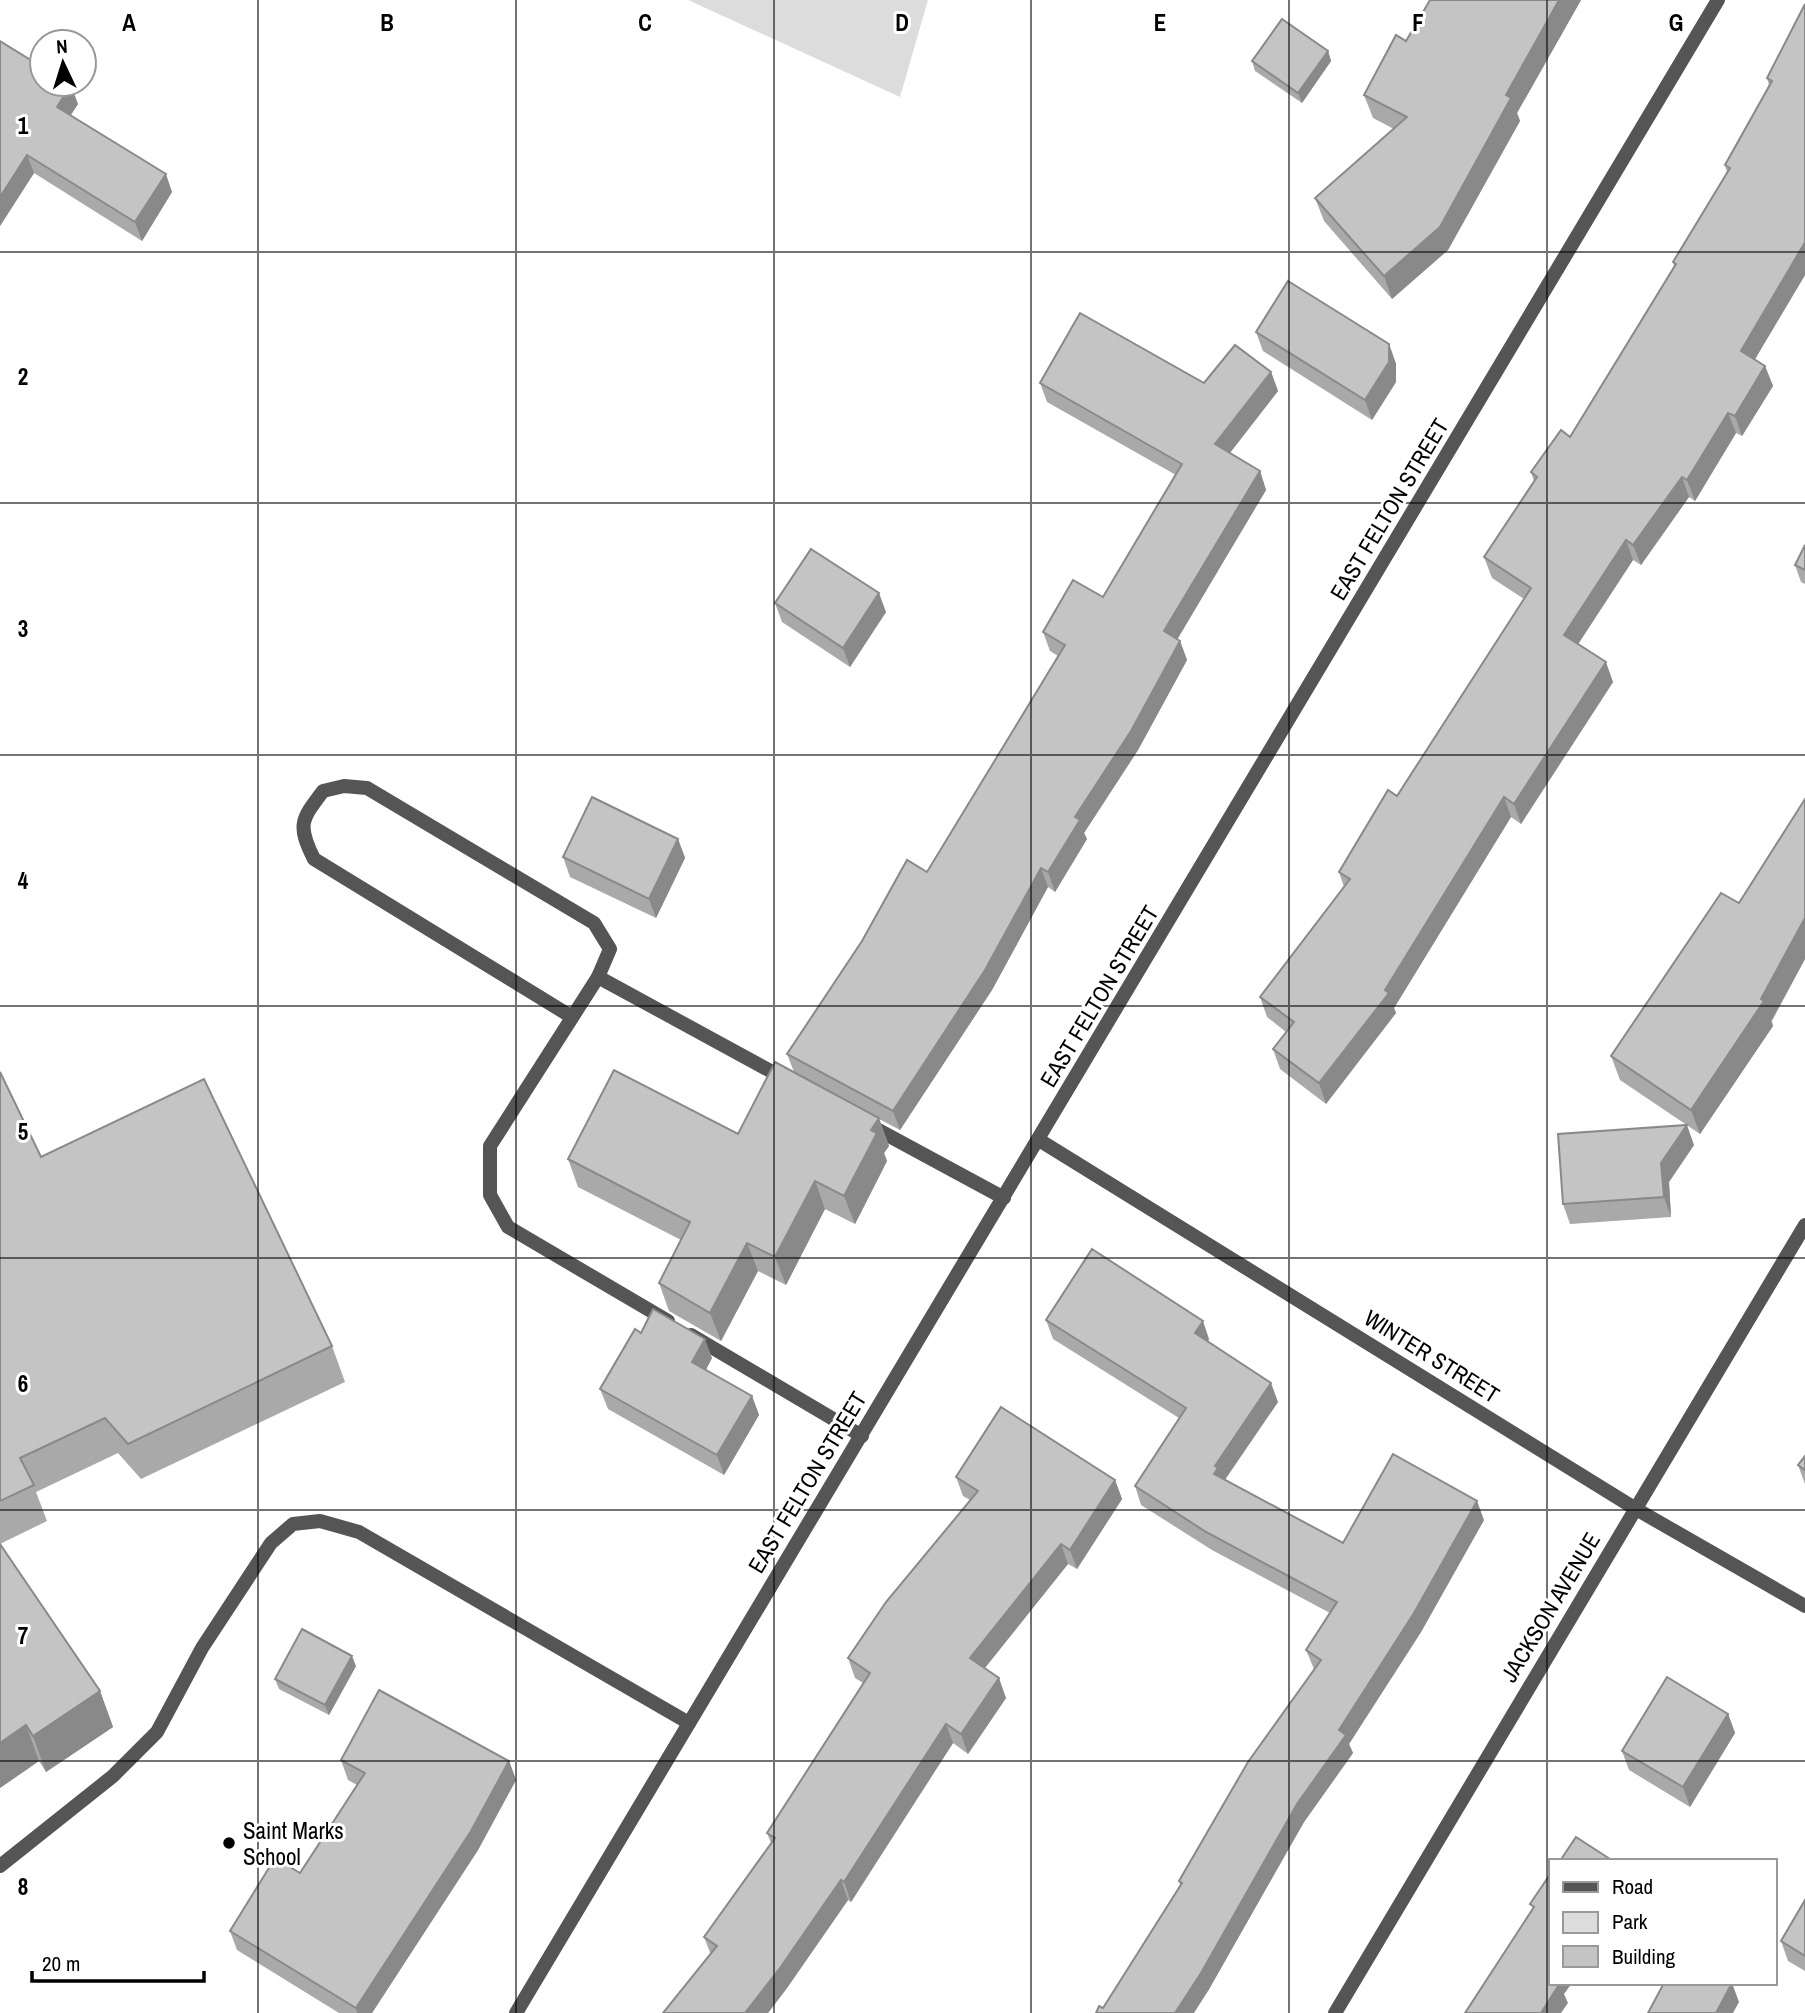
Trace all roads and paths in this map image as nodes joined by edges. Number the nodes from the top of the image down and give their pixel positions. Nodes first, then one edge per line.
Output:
1 (1718, 0) edge
2 (597, 977) junction
3 (572, 1017) junction
4 (801, 1088) edge
5 (861, 1120) edge
6 (1039, 1140) junction
7 (1004, 1198) junction
8 (1805, 1225) edge
9 (862, 1436) junction
10 (1636, 1509) junction
11 (1805, 1605) edge
12 (690, 1723) junction
13 (0, 1866) edge
14 (516, 2013) edge
15 (1335, 2013) edge

1 - 6 street, EAST FELTON STREET
2 - 3 street
2 - 3 street
2 - 4 street
3 - 9 street
5 - 7 street
6 - 7 street, EAST FELTON STREET
6 - 10 street, WINTER STREET
7 - 9 street, EAST FELTON STREET
8 - 10 street, JACKSON AVENUE
9 - 12 street, EAST FELTON STREET
10 - 11 street, WINTER STREET
10 - 15 street, JACKSON AVENUE
12 - 13 street
12 - 14 street, EAST FELTON STREET

